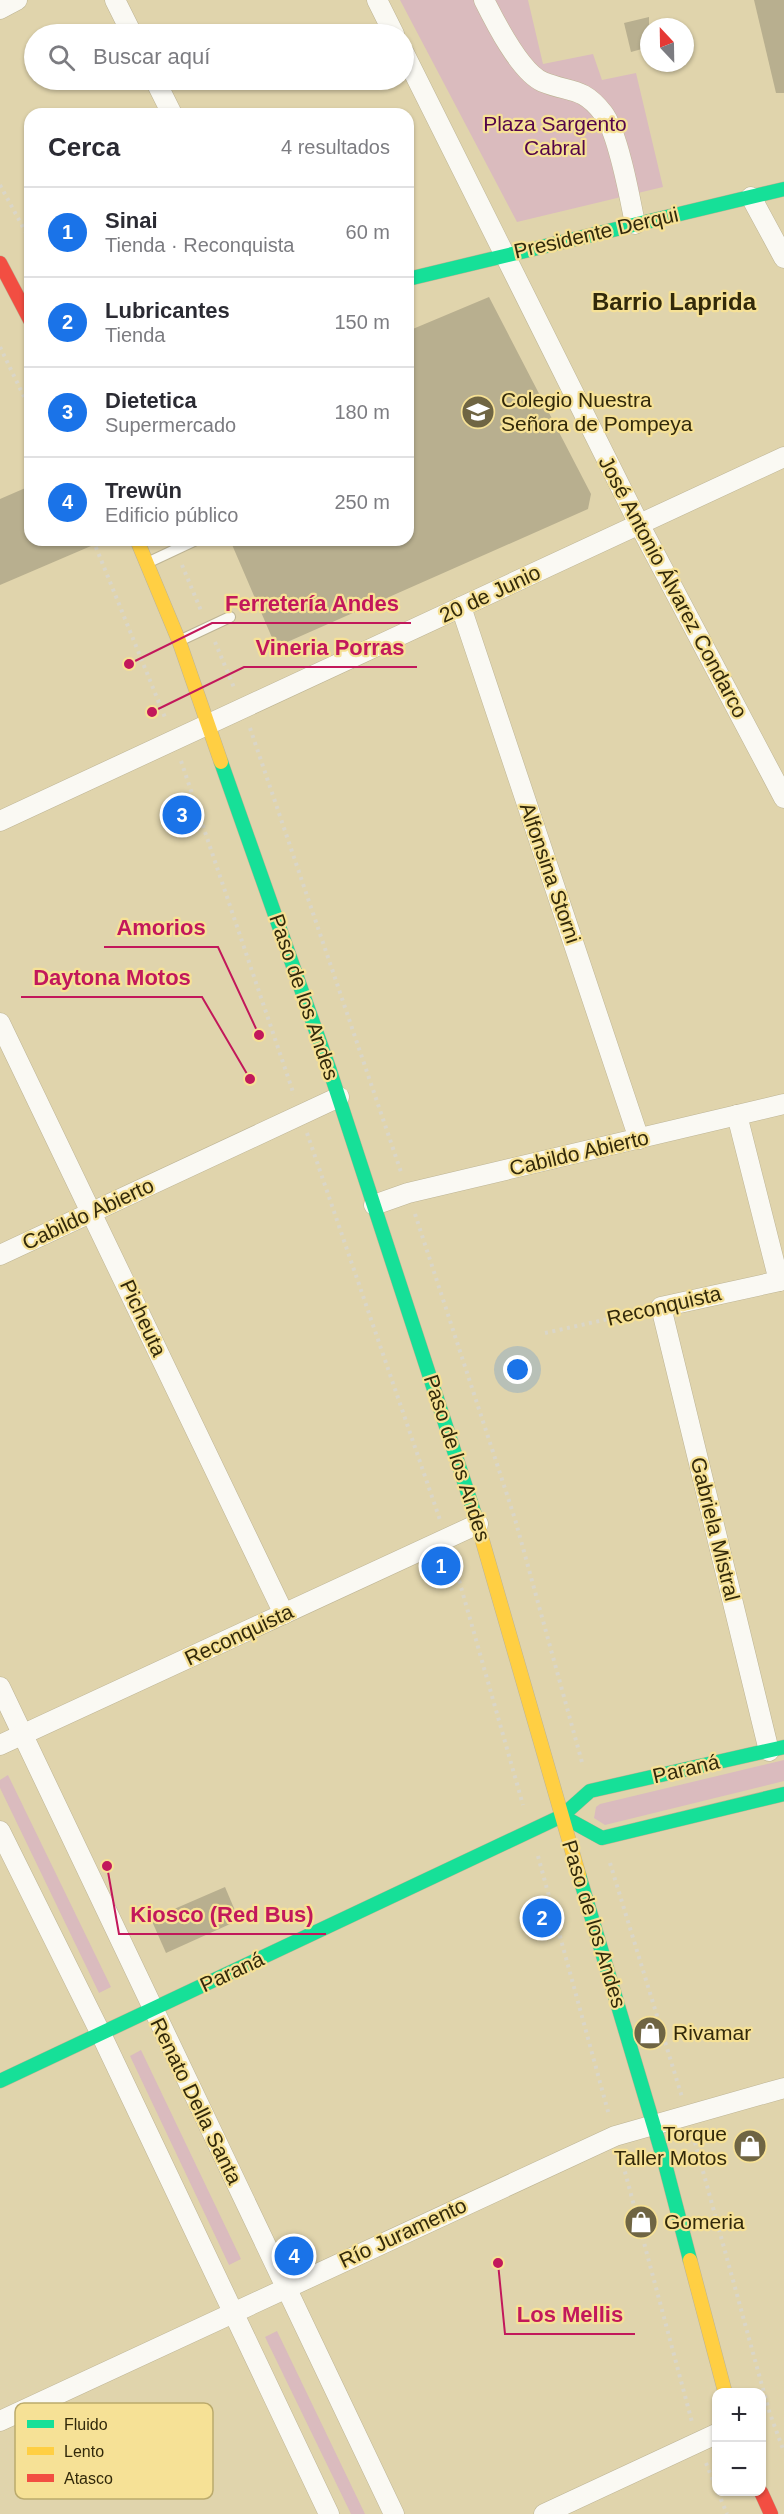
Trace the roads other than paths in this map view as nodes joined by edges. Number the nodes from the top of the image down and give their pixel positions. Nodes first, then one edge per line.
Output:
1 (17, 0) edge
2 (115, 0) edge
3 (377, 0) edge
4 (484, 0) edge
5 (0, 9) edge
6 (127, 24) edge
7 (389, 24) edge
8 (414, 73) edge
9 (160, 90) edge
10 (169, 108) edge
11 (784, 189) edge
12 (751, 196) junction
13 (635, 224) junction
14 (503, 255) junction
15 (784, 258) edge
16 (1, 268) edge
17 (414, 277) edge
18 (24, 309) edge
19 (784, 458) edge
20 (639, 524) junction
21 (139, 546) edge
22 (183, 546) edge
23 (147, 563) junction
24 (461, 607) junction
25 (230, 617) dead end
26 (179, 641) junction
27 (208, 724) junction
28 (784, 798) edge
29 (0, 820) edge
30 (0, 1023) edge
31 (339, 1097) junction
32 (784, 1104) edge
33 (736, 1115) junction
34 (639, 1139) junction
35 (374, 1205) junction
36 (93, 1211) junction
37 (0, 1255) edge
38 (781, 1280) edge
39 (661, 1307) joint
40 (478, 1524) junction
41 (284, 1614) junction
42 (0, 1687) edge
43 (23, 1734) junction
44 (0, 1745) edge
45 (776, 1749) edge
46 (784, 1794) edge
47 (562, 1816) junction
48 (0, 1831) edge
49 (153, 2009) junction
50 (100, 2034) junction
51 (0, 2081) edge
52 (784, 2088) edge
53 (653, 2124) junction
54 (285, 2287) junction
55 (233, 2311) junction
56 (724, 2388) edge
57 (38, 2403) edge
58 (15, 2414) edge
59 (0, 2421) edge
60 (712, 2436) edge
61 (763, 2496) edge
62 (329, 2514) edge
63 (394, 2514) edge
64 (544, 2514) edge
65 (771, 2514) edge

1 - 5 street
2 - 6 street
3 - 7 street
4 - 13 street
8 - 14 street, José Antonio Álvarez Condarco
9 - 10 street
11 - 12 main road, Presidente Derqui
12 - 13 main road, Presidente Derqui
12 - 15 street
13 - 14 main road, Presidente Derqui
14 - 17 main road, Presidente Derqui
14 - 20 street, José Antonio Álvarez Condarco
16 - 18 main road
19 - 20 street, 20 de Junio
20 - 24 street, 20 de Junio
20 - 28 street, José Antonio Álvarez Condarco
21 - 23 main road, Paso de los Andes
22 - 23 lane
23 - 26 main road, Paso de los Andes
24 - 27 street, 20 de Junio
24 - 34 street, Alfonsina Storni
25 - 26 lane
26 - 27 main road, Paso de los Andes
27 - 29 street, 20 de Junio
27 - 31 main road, Paso de los Andes
30 - 36 street, Picheuta
31 - 35 main road, Paso de los Andes
31 - 36 street, Cabildo Abierto
32 - 33 street, Cabildo Abierto
33 - 34 street, Cabildo Abierto
33 - 38 street
34 - 35 street, Cabildo Abierto
35 - 40 main road, Paso de los Andes
36 - 37 street, Cabildo Abierto
36 - 41 street, Picheuta
38 - 39 street, Reconquista
39 - 45 street, Gabriela Mistral
40 - 41 street, Reconquista
40 - 47 main road, Paso de los Andes
41 - 43 street, Reconquista
42 - 43 street, Renato Della Santa
43 - 44 street, Reconquista
43 - 49 street, Renato Della Santa
45 - 47 main road, Paraná
46 - 47 main road
47 - 49 main road, Paraná
47 - 53 main road, Paso de los Andes
48 - 50 street
49 - 50 main road, Paraná
49 - 54 street, Renato Della Santa
50 - 51 main road, Paraná
50 - 55 street
52 - 53 street, Río Juramento
53 - 54 street, Río Juramento
53 - 56 main road, Paso de los Andes
54 - 55 street, Río Juramento
54 - 63 street, Renato Della Santa
55 - 57 street, Río Juramento
55 - 62 street
58 - 59 street, Río Juramento
60 - 64 street
61 - 65 main road

